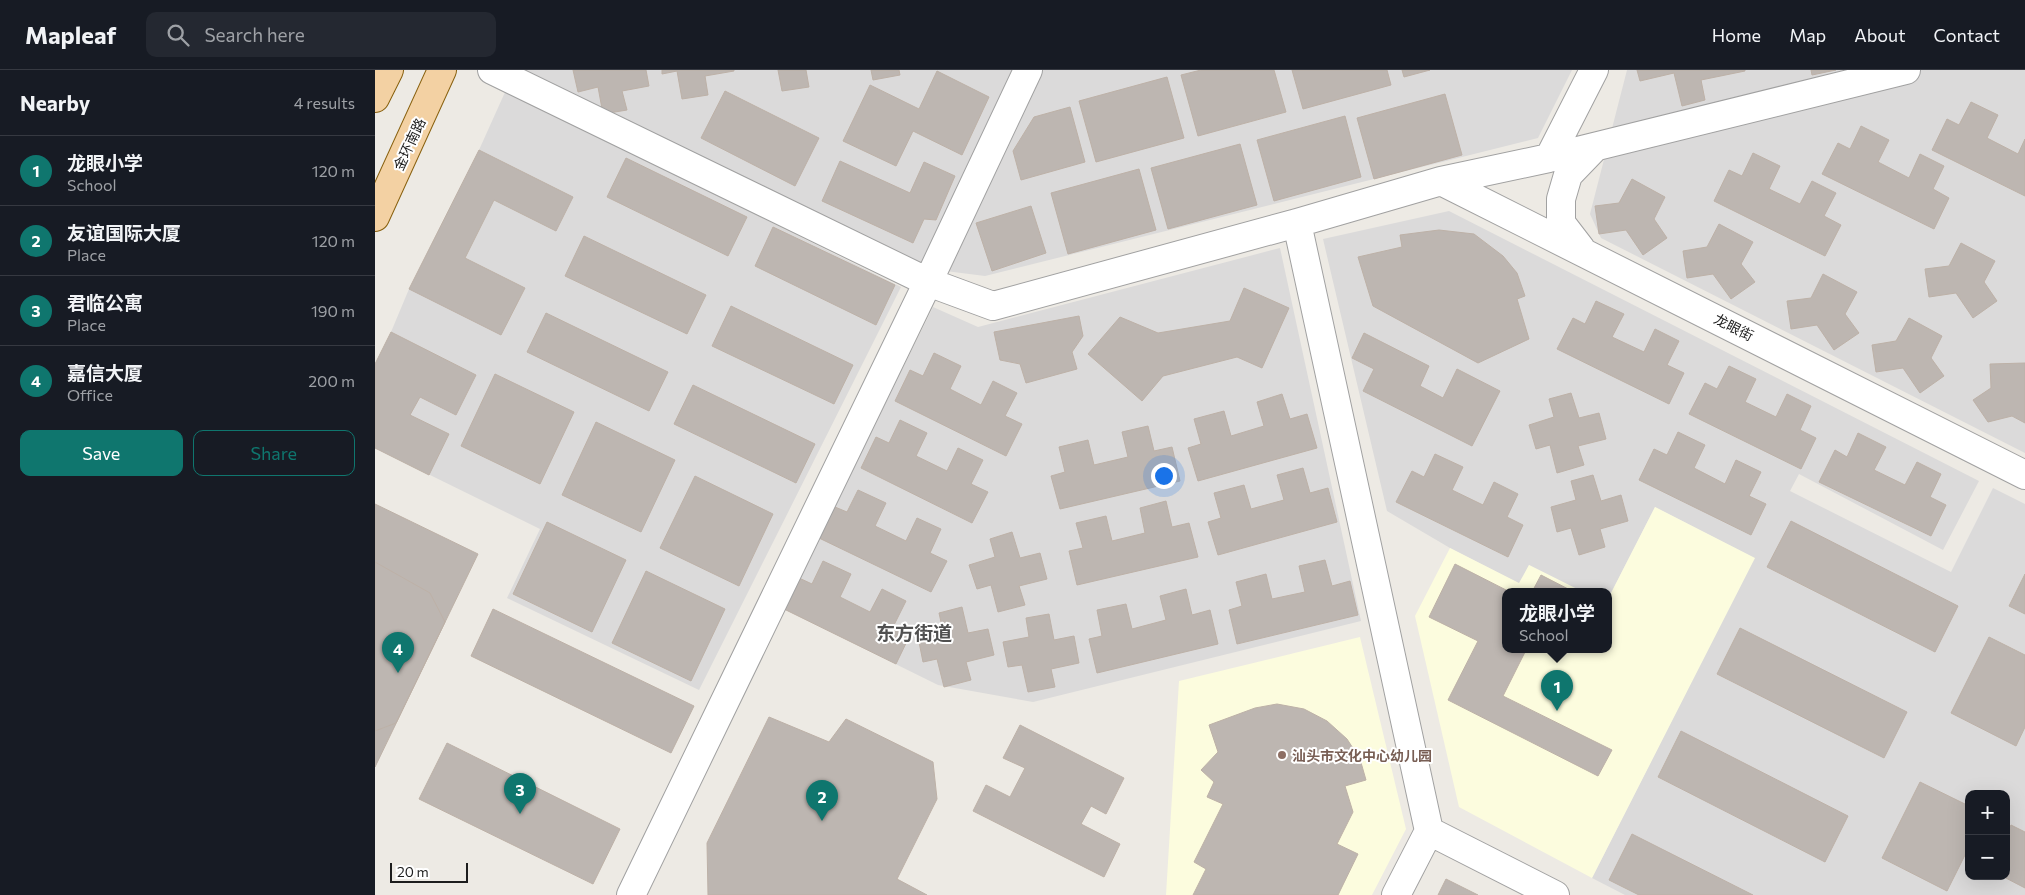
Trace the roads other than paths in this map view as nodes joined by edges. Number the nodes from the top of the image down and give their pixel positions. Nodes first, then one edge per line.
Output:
1 (389, 70) edge
2 (442, 70) edge
3 (492, 70) edge
4 (1028, 70) edge
5 (1594, 70) edge
6 (1906, 70) edge
7 (375, 98) edge
8 (1595, 147) junction
9 (1549, 158) junction
10 (1441, 181) junction
11 (375, 218) edge
12 (1297, 223) junction
13 (1582, 251) junction
14 (928, 282) junction
15 (2025, 475) edge
16 (1429, 831) junction
17 (631, 895) edge
18 (1396, 895) edge
19 (1555, 895) edge

1 - 7 main road
2 - 11 main road, 金环南路
3 - 14 street
4 - 14 street
5 - 9 street
6 - 8 street
8 - 9 street
8 - 13 street
9 - 10 street
10 - 12 street
10 - 13 street, 龙眼街
12 - 14 street
12 - 16 street
13 - 15 street, 龙眼街
14 - 17 street
16 - 18 street
16 - 19 street

